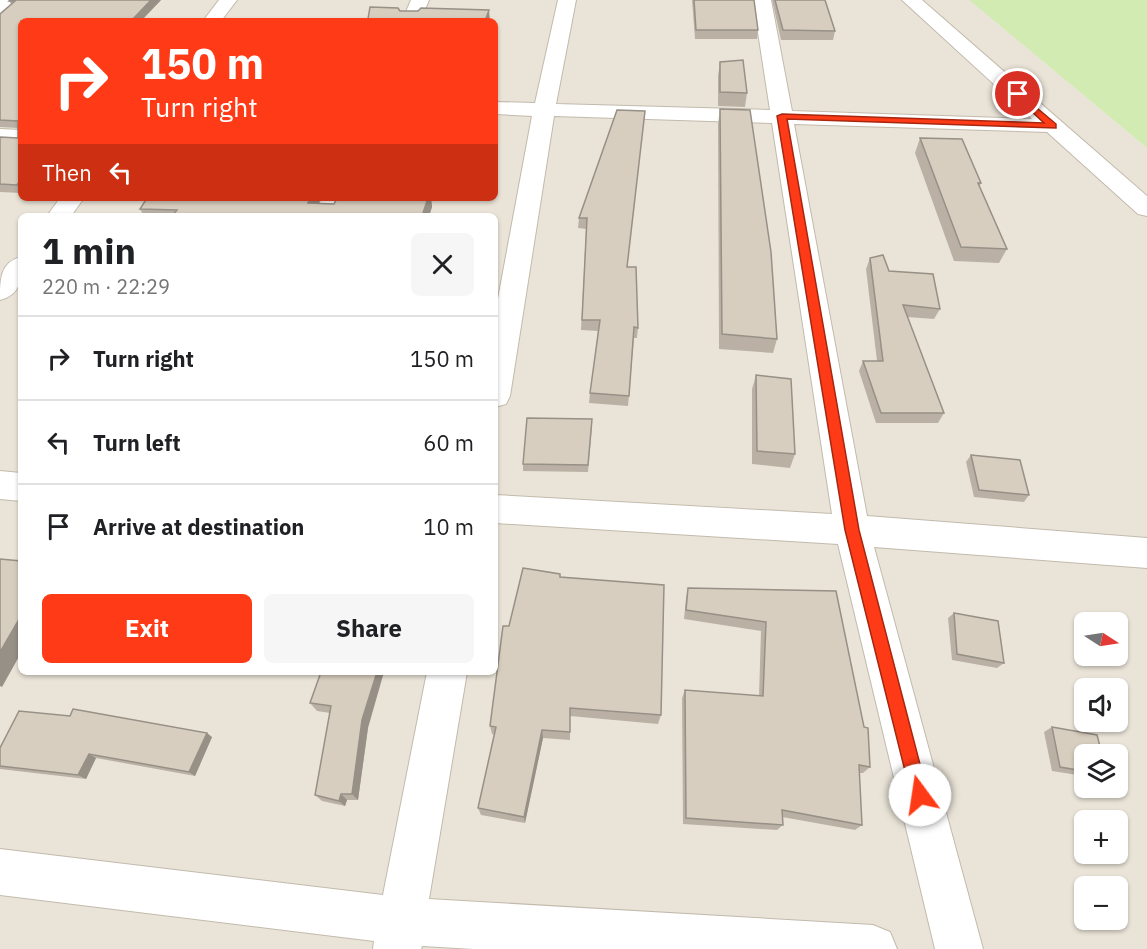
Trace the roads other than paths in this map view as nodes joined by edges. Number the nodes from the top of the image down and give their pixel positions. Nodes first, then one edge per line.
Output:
1 (9, 0) edge
2 (228, 0) edge
3 (420, 0) edge
4 (567, 0) edge
5 (762, 0) edge
6 (911, 0) edge
7 (0, 8) edge
8 (214, 18) edge
9 (412, 18) edge
10 (498, 108) edge
11 (544, 111) junction
12 (782, 116) junction
13 (1053, 126) junction
14 (0, 136) edge
15 (18, 137) edge
16 (1147, 209) edge
17 (18, 269) edge
18 (0, 291) edge
19 (498, 379) edge
20 (0, 485) edge
21 (18, 487) edge
22 (498, 509) edge
23 (852, 530) junction
24 (1145, 558) edge
25 (446, 675) edge
26 (0, 872) edge
27 (400, 935) edge
28 (873, 949) edge
29 (959, 949) edge

1 - 7 street
2 - 8 street
3 - 9 street
4 - 11 street
5 - 12 street
6 - 13 street
10 - 11 street
11 - 12 street
11 - 19 street
12 - 13 street
12 - 23 street
13 - 16 street
14 - 15 street
17 - 18 street
20 - 21 street
22 - 23 street
23 - 24 street
23 - 29 street
25 - 27 street
26 - 27 street
27 - 28 street

